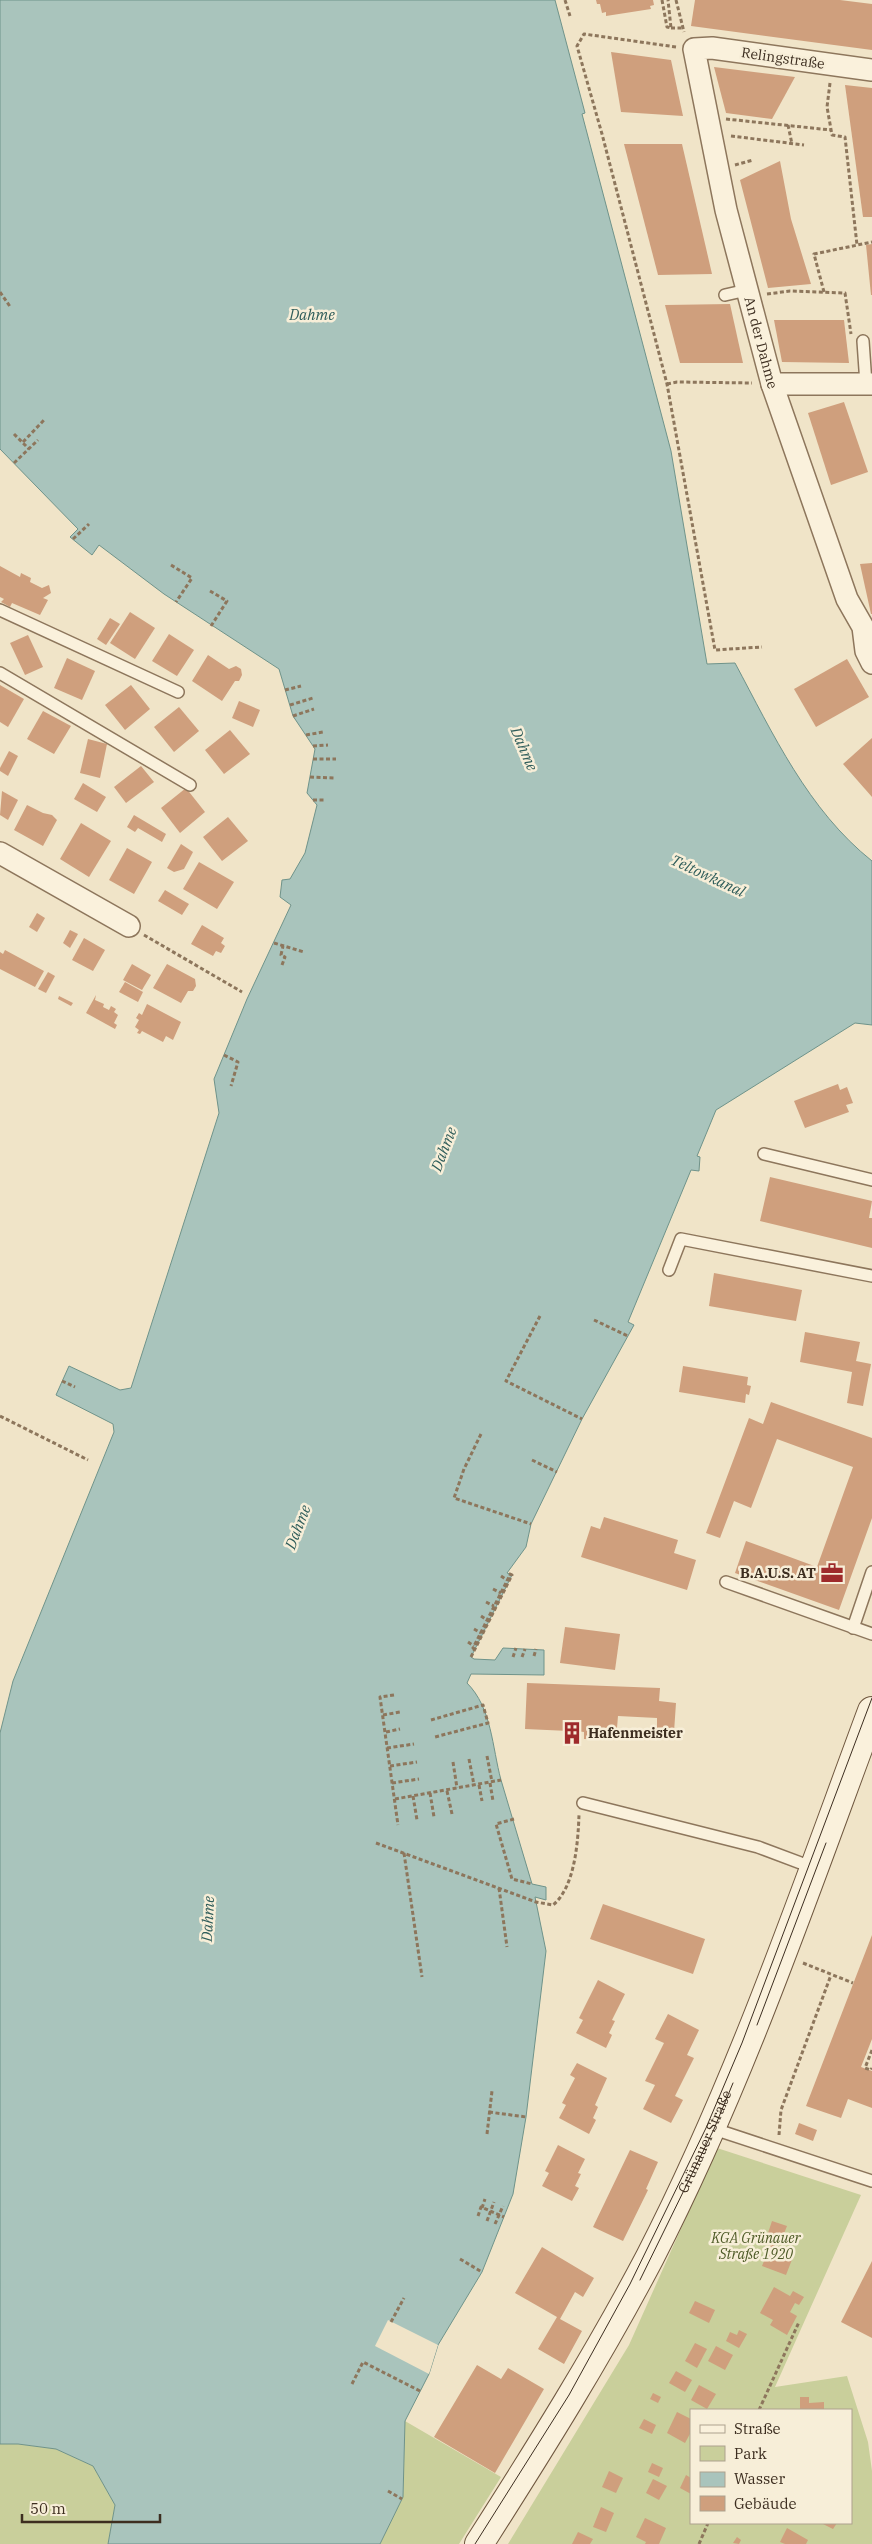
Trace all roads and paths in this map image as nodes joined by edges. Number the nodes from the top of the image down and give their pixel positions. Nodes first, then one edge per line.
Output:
1 (565, 0) edge
2 (662, 0) edge
3 (668, 0) edge
4 (676, 0) edge
5 (570, 16) dead end
6 (671, 28) junction
7 (683, 28) junction
8 (690, 45) junction
9 (832, 65) junction
10 (872, 70) edge
11 (788, 125) junction
12 (710, 127) junction
13 (831, 130) junction
14 (792, 144) junction
15 (804, 145) dead end
16 (872, 242) edge
17 (857, 245) junction
18 (0, 292) edge
19 (824, 292) junction
20 (748, 294) junction
21 (726, 295) dead end
22 (11, 308) dead end
23 (857, 340) joint
24 (667, 384) junction
25 (772, 384) junction
26 (869, 384) edge
27 (45, 419) dead end
28 (14, 434) dead end
29 (38, 440) dead end
30 (23, 442) junction
31 (29, 449) junction
32 (14, 463) dead end
33 (88, 524) dead end
34 (73, 539) dead end
35 (171, 565) dead end
36 (210, 591) dead end
37 (176, 602) dead end
38 (0, 610) edge
39 (211, 626) dead end
40 (868, 628) edge
41 (762, 648) dead end
42 (872, 663) edge
43 (0, 673) edge
44 (300, 686) dead end
45 (286, 690) dead end
46 (178, 692) dead end
47 (313, 698) dead end
48 (290, 705) dead end
49 (314, 709) dead end
50 (293, 716) dead end
51 (323, 732) dead end
52 (306, 735) dead end
53 (328, 745) dead end
54 (313, 746) dead end
55 (313, 759) dead end
56 (336, 760) dead end
57 (310, 777) dead end
58 (335, 778) dead end
59 (190, 785) dead end
60 (313, 800) dead end
61 (325, 800) dead end
62 (0, 853) edge
63 (129, 926) joint
64 (274, 943) dead end
65 (283, 946) junction
66 (304, 952) dead end
67 (282, 965) dead end
68 (242, 992) dead end
69 (224, 1055) dead end
70 (231, 1086) dead end
71 (764, 1154) dead end
72 (872, 1180) edge
73 (669, 1270) dead end
74 (872, 1276) edge
75 (540, 1316) dead end
76 (594, 1320) dead end
77 (628, 1336) dead end
78 (62, 1381) dead end
79 (75, 1387) dead end
80 (0, 1416) edge
81 (582, 1419) dead end
82 (481, 1434) dead end
83 (88, 1460) dead end
84 (532, 1460) dead end
85 (557, 1472) dead end
86 (532, 1524) dead end
87 (872, 1572) edge
88 (501, 1576) dead end
89 (507, 1580) junction
90 (726, 1582) dead end
91 (493, 1589) dead end
92 (501, 1593) junction
93 (486, 1602) dead end
94 (494, 1606) junction
95 (481, 1616) dead end
96 (487, 1620) junction
97 (853, 1628) junction
98 (474, 1629) dead end
99 (481, 1633) junction
100 (872, 1634) edge
101 (468, 1642) dead end
102 (474, 1648) junction
103 (516, 1648) dead end
104 (525, 1649) dead end
105 (536, 1649) dead end
106 (534, 1656) dead end
107 (471, 1657) dead end
108 (513, 1657) dead end
109 (522, 1657) dead end
110 (394, 1695) dead end
111 (872, 1711) edge
112 (400, 1712) dead end
113 (383, 1715) dead end
114 (431, 1720) dead end
115 (400, 1729) dead end
116 (386, 1732) dead end
117 (435, 1737) dead end
118 (414, 1744) dead end
119 (387, 1748) dead end
120 (487, 1756) dead end
121 (469, 1759) dead end
122 (417, 1762) dead end
123 (453, 1762) dead end
124 (390, 1766) dead end
125 (419, 1779) dead end
126 (501, 1780) dead end
127 (491, 1782) junction
128 (392, 1783) junction
129 (474, 1785) dead end
130 (479, 1785) dead end
131 (457, 1788) dead end
132 (447, 1790) dead end
133 (430, 1793) junction
134 (413, 1796) dead end
135 (395, 1799) junction
136 (482, 1801) dead end
137 (493, 1801) dead end
138 (583, 1803) joint
139 (452, 1814) dead end
140 (434, 1817) dead end
141 (514, 1819) dead end
142 (418, 1820) dead end
143 (398, 1825) dead end
144 (376, 1843) dead end
145 (404, 1853) junction
146 (814, 1868) junction
147 (532, 1884) dead end
148 (498, 1888) junction
149 (507, 1947) dead end
150 (799, 1962) dead end
151 (831, 1975) junction
152 (422, 1977) dead end
153 (853, 1983) dead end
154 (872, 2050) edge
155 (872, 2068) edge
156 (492, 2091) dead end
157 (489, 2112) junction
158 (526, 2117) dead end
159 (711, 2128) junction
160 (486, 2134) dead end
161 (773, 2150) junction
162 (872, 2181) edge
163 (486, 2199) dead end
164 (494, 2202) dead end
165 (502, 2206) dead end
166 (482, 2208) junction
167 (490, 2211) junction
168 (499, 2215) junction
169 (478, 2216) dead end
170 (504, 2217) dead end
171 (487, 2221) dead end
172 (495, 2224) dead end
173 (460, 2259) dead end
174 (482, 2272) dead end
175 (404, 2298) dead end
176 (391, 2322) dead end
177 (799, 2322) dead end
178 (352, 2384) dead end
179 (420, 2391) dead end
180 (759, 2409) edge
181 (388, 2491) dead end
182 (402, 2498) dead end
183 (708, 2524) edge
184 (480, 2544) edge
185 (699, 2544) edge

1 - 5 path
2 - 6 path
3 - 6 path
4 - 7 path
6 - 7 path
7 - 8 path
8 - 9 street, Relingstraße
8 - 12 street, An der Dahme
8 - 24 path
9 - 10 street, Relingstraße
9 - 13 path
11 - 12 path
11 - 13 path
11 - 14 path
12 - 14 path
12 - 20 street, An der Dahme
13 - 17 path
14 - 15 path
16 - 17 path
17 - 19 path
18 - 22 path
19 - 20 path
19 - 23 path
20 - 21 lane
20 - 25 street, An der Dahme
23 - 26 lane
24 - 25 path
24 - 41 path
25 - 26 street
25 - 40 street, An der Dahme
27 - 30 path
28 - 30 path
29 - 31 path
30 - 31 path
31 - 32 path
33 - 34 path
35 - 37 path
36 - 39 path
38 - 46 lane
40 - 42 street
43 - 59 lane
44 - 45 path
47 - 48 path
49 - 50 path
51 - 52 path
53 - 54 path
55 - 56 path
57 - 58 path
60 - 61 path
62 - 63 street
63 - 68 path
64 - 65 path
65 - 66 path
65 - 67 path
69 - 70 path
71 - 72 lane
73 - 74 lane
75 - 81 path
76 - 77 path
78 - 79 path
80 - 83 path
82 - 86 path
84 - 85 path
87 - 97 lane
88 - 89 path
89 - 92 path
89 - 102 path
90 - 97 lane
91 - 92 path
92 - 94 path
93 - 94 path
94 - 96 path
95 - 96 path
96 - 99 path
97 - 100 lane
98 - 99 path
99 - 102 path
101 - 102 path
102 - 107 path
103 - 108 path
104 - 109 path
105 - 106 path
110 - 128 path
111 - 146 main road, Grünauer Straße
112 - 113 path
114 - 117 path
115 - 116 path
118 - 119 path
120 - 127 path
121 - 129 path
122 - 124 path
123 - 131 path
125 - 128 path
126 - 127 path
127 - 133 path
127 - 137 path
128 - 135 path
130 - 136 path
132 - 139 path
133 - 135 path
133 - 140 path
134 - 142 path
135 - 143 path
138 - 146 lane
138 - 148 path
141 - 147 path
144 - 145 path
145 - 148 path
145 - 152 path
146 - 159 main road, Grünauer Straße
148 - 149 path
150 - 151 path
151 - 153 path
151 - 161 path
154 - 155 path
156 - 157 path
157 - 158 path
157 - 160 path
159 - 161 lane
159 - 184 main road, Grünauer Straße
161 - 162 lane
163 - 166 path
164 - 167 path
165 - 168 path
166 - 167 path
166 - 169 path
167 - 168 path
167 - 171 path
168 - 170 path
168 - 172 path
173 - 174 path
175 - 176 path
177 - 180 path
178 - 179 path
181 - 182 path
183 - 185 path

